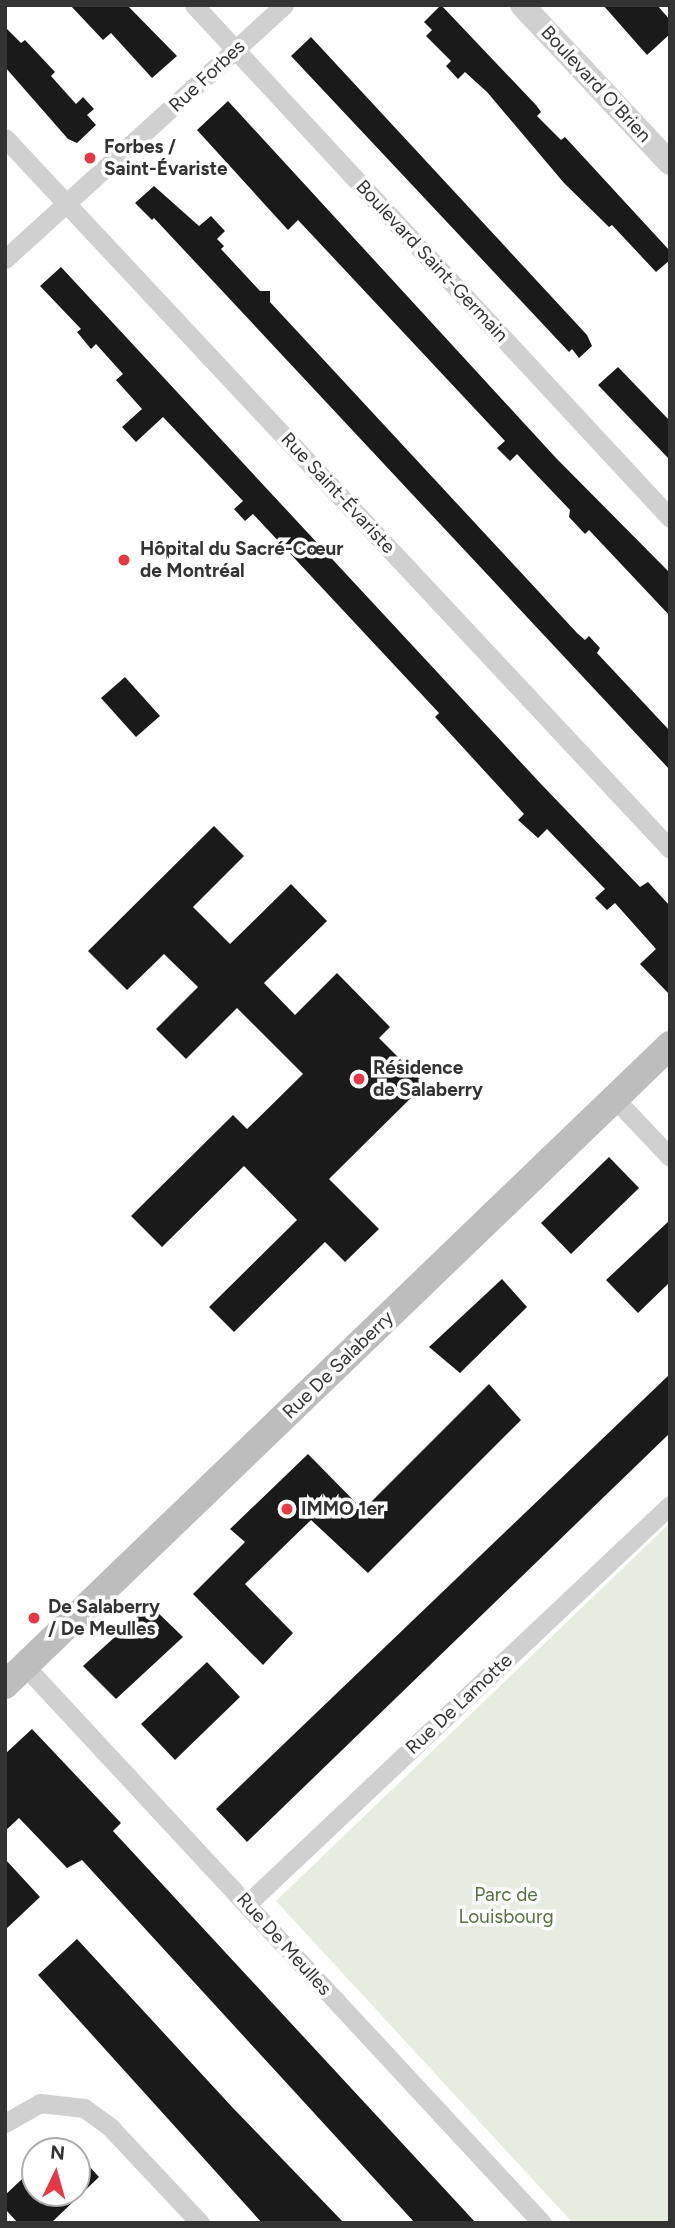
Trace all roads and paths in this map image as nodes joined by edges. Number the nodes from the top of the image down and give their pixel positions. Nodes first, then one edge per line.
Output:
1 (194, 5) edge
2 (284, 5) edge
3 (522, 5) edge
4 (236, 50) junction
5 (5, 138) edge
6 (670, 163) edge
7 (68, 204) junction
8 (5, 260) edge
9 (670, 517) edge
10 (670, 849) edge
11 (670, 1045) edge
12 (614, 1098) junction
13 (670, 1157) edge
14 (670, 1505) edge
15 (15, 1676) edge
16 (248, 1903) junction
17 (5, 2123) edge
18 (200, 2223) edge
19 (542, 2223) edge

1 - 4 street, Boulevard Saint-Germain
2 - 4 street, Rue Forbes
3 - 6 street, Boulevard O'Brien
4 - 7 street, Rue Forbes
4 - 9 street, Boulevard Saint-Germain
5 - 7 street, Rue Saint-Évariste
7 - 8 street, Rue Forbes
7 - 10 street, Rue Saint-Évariste
11 - 12 main road, Rue De Salaberry
12 - 13 street
12 - 15 main road, Rue De Salaberry
14 - 16 street, Rue De Lamotte
15 - 16 street, Rue De Meulles
16 - 19 street, Rue De Meulles
17 - 18 street

